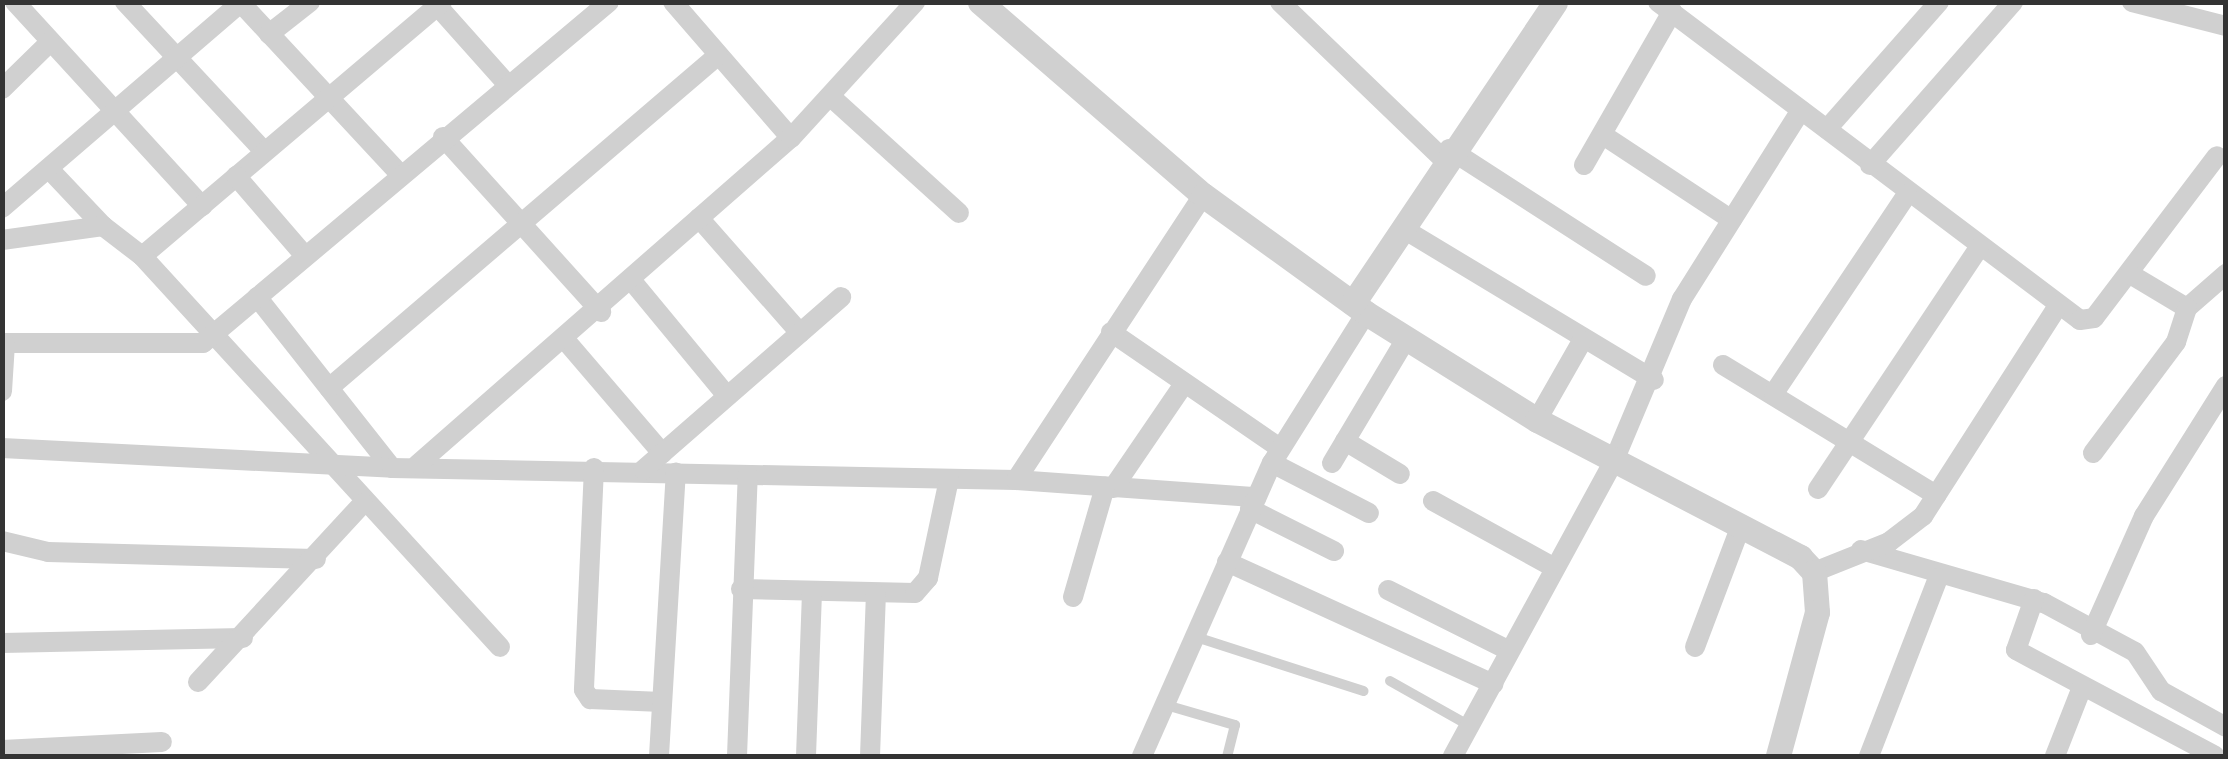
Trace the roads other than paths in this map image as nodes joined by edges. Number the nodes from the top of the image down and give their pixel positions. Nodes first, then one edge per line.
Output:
1 (15, 2) edge
2 (125, 2) edge
3 (310, 2) edge
4 (609, 2) edge
5 (673, 2) edge
6 (915, 2) edge
7 (980, 2) edge
8 (1280, 2) edge
9 (1555, 2) edge
10 (1939, 2) edge
11 (2132, 2) edge
12 (240, 3) edge
13 (438, 4) edge
14 (2009, 4) edge
15 (1665, 8) edge
16 (2206, 11) edge
17 (2226, 26) edge
18 (269, 34) junction
19 (50, 44) junction
20 (717, 56) junction
21 (178, 61) junction
22 (508, 84) junction
23 (2, 89) edge
24 (330, 96) junction
25 (830, 96) junction
26 (1801, 110) junction
27 (114, 112) junction
28 (1826, 129) junction
29 (1603, 136) junction
30 (443, 137) junction
31 (791, 138) junction
32 (264, 152) junction
33 (1446, 154) junction
34 (2218, 156) dead end
35 (1584, 165) dead end
36 (1870, 165) junction
37 (50, 170) junction
38 (400, 174) junction
39 (236, 176) junction
40 (1907, 194) junction
41 (1204, 195) junction
42 (202, 206) junction
43 (2, 208) edge
44 (959, 213) dead end
45 (699, 218) junction
46 (1732, 220) junction
47 (522, 224) junction
48 (103, 226) junction
49 (1402, 228) junction
50 (2, 240) edge
51 (1980, 248) junction
52 (142, 256) junction
53 (305, 256) junction
54 (2130, 274) junction
55 (2226, 274) edge
56 (1646, 276) dead end
57 (632, 281) junction
58 (257, 297) junction
59 (841, 297) dead end
60 (2058, 306) junction
61 (1360, 308) junction
62 (2186, 308) junction
63 (601, 312) junction
64 (1111, 332) junction
65 (800, 333) junction
66 (213, 335) junction
67 (1406, 339) junction
68 (566, 341) junction
69 (1582, 341) junction
70 (4, 343) edge
71 (1723, 365) dead end
72 (1654, 380) junction
73 (1184, 384) junction
74 (2225, 387) edge
75 (329, 388) junction
76 (2, 391) edge
77 (1774, 393) junction
78 (728, 396) junction
79 (1537, 420) junction
80 (1848, 438) junction
81 (1345, 441) junction
82 (2, 448) edge
83 (2092, 452) dead end
84 (662, 453) junction
85 (1276, 456) junction
86 (1332, 463) dead end
87 (1613, 463) junction
88 (417, 465) junction
89 (327, 466) junction
90 (392, 468) junction
91 (594, 468) junction
92 (643, 470) junction
93 (676, 473) junction
94 (1400, 474) dead end
95 (748, 475) junction
96 (949, 479) junction
97 (1016, 480) junction
98 (1109, 487) junction
99 (1818, 489) dead end
100 (1936, 496) junction
101 (1433, 501) dead end
102 (1253, 503) junction
103 (363, 504) junction
104 (1368, 513) dead end
105 (1740, 528) junction
106 (2, 540) edge
107 (1861, 550) junction
108 (1334, 551) dead end
109 (316, 558) junction
110 (1227, 562) junction
111 (1554, 567) junction
112 (1814, 572) junction
113 (1938, 578) junction
114 (741, 589) junction
115 (1388, 590) dead end
116 (812, 592) junction
117 (876, 594) junction
118 (1073, 597) dead end
119 (2034, 599) junction
120 (2091, 635) junction
121 (1196, 637) junction
122 (242, 638) junction
123 (2, 643) edge
124 (500, 647) dead end
125 (1695, 647) dead end
126 (1510, 651) junction
127 (1390, 680) dead end
128 (198, 682) dead end
129 (1493, 684) junction
130 (2082, 687) junction
131 (1363, 691) dead end
132 (662, 702) junction
133 (1166, 705) junction
134 (1470, 726) junction
135 (2226, 726) edge
136 (162, 742) dead end
137 (2, 750) edge
138 (1459, 755) edge
139 (659, 756) edge
140 (738, 756) edge
141 (806, 756) edge
142 (870, 756) edge
143 (1142, 756) edge
144 (1226, 756) edge
145 (1778, 756) edge
146 (1869, 756) edge
147 (2055, 756) edge
148 (2215, 756) edge

1 - 19 street
2 - 21 street
3 - 18 street
4 - 22 street
5 - 20 street
6 - 25 street
7 - 41 street
8 - 33 street
9 - 33 street
10 - 28 street
11 - 16 street
12 - 18 street
12 - 21 street
13 - 22 street
13 - 24 street
14 - 36 street
15 - 26 street
15 - 29 street
16 - 17 street
18 - 24 street
19 - 23 street
19 - 27 street
20 - 31 street
20 - 47 street
21 - 27 street
21 - 32 street
22 - 30 street
24 - 32 street
24 - 38 street
25 - 31 street
25 - 44 street
26 - 28 street
26 - 46 street
27 - 37 street
27 - 42 street
28 - 36 street
29 - 35 street
29 - 46 street
30 - 38 street
30 - 47 street
31 - 45 street
32 - 39 street
33 - 49 street
33 - 56 street
34 - 54 street
36 - 40 street
37 - 43 street
37 - 48 street
38 - 53 street
39 - 42 street
39 - 53 street
40 - 51 street
40 - 77 street
41 - 61 street
41 - 64 street
42 - 52 street
45 - 57 street
45 - 65 street
46 - 72 street
47 - 63 street
47 - 75 street
48 - 50 street
48 - 52 street
49 - 61 street
49 - 69 street
51 - 60 street
51 - 80 street
52 - 66 street
53 - 58 street
54 - 60 street
54 - 62 street
55 - 62 street
57 - 63 street
57 - 78 street
58 - 66 street
58 - 75 street
59 - 65 street
60 - 100 street
61 - 67 street
61 - 85 street
62 - 83 street
63 - 68 street
64 - 73 street
64 - 97 street
65 - 78 street
66 - 70 street
66 - 89 street
67 - 79 street
67 - 81 street
68 - 84 street
68 - 88 street
69 - 72 street
69 - 79 street
70 - 76 street
71 - 77 street
72 - 87 street
73 - 85 street
73 - 98 street
74 - 120 street
75 - 90 street
77 - 80 street
78 - 84 street
79 - 87 street
80 - 99 street
80 - 100 street
81 - 86 street
81 - 94 street
82 - 89 street
84 - 92 street
85 - 102 street
85 - 104 street
87 - 105 street
87 - 111 street
88 - 90 street
88 - 91 street
89 - 90 street
89 - 103 street
91 - 92 street
91 - 132 street
92 - 93 street
93 - 95 street
93 - 132 street
95 - 96 street
95 - 114 street
96 - 97 street
96 - 117 street
97 - 98 street
98 - 102 street
98 - 118 street
100 - 107 street
101 - 111 street
102 - 108 street
102 - 110 street
103 - 109 street
103 - 124 street
105 - 112 street
105 - 125 street
106 - 109 street
107 - 112 street
107 - 113 street
109 - 122 street
110 - 121 street
110 - 129 street
111 - 126 street
112 - 145 street
113 - 119 street
113 - 146 street
114 - 116 street
114 - 140 street
115 - 126 street
116 - 117 street
116 - 141 street
117 - 142 street
119 - 120 street
119 - 130 street
120 - 135 street
121 - 131 lane
121 - 133 street
122 - 123 street
122 - 128 street
126 - 129 street
127 - 134 lane
129 - 134 street
130 - 147 street
130 - 148 street
132 - 139 street
133 - 143 street
133 - 144 lane
134 - 138 street
136 - 137 street

